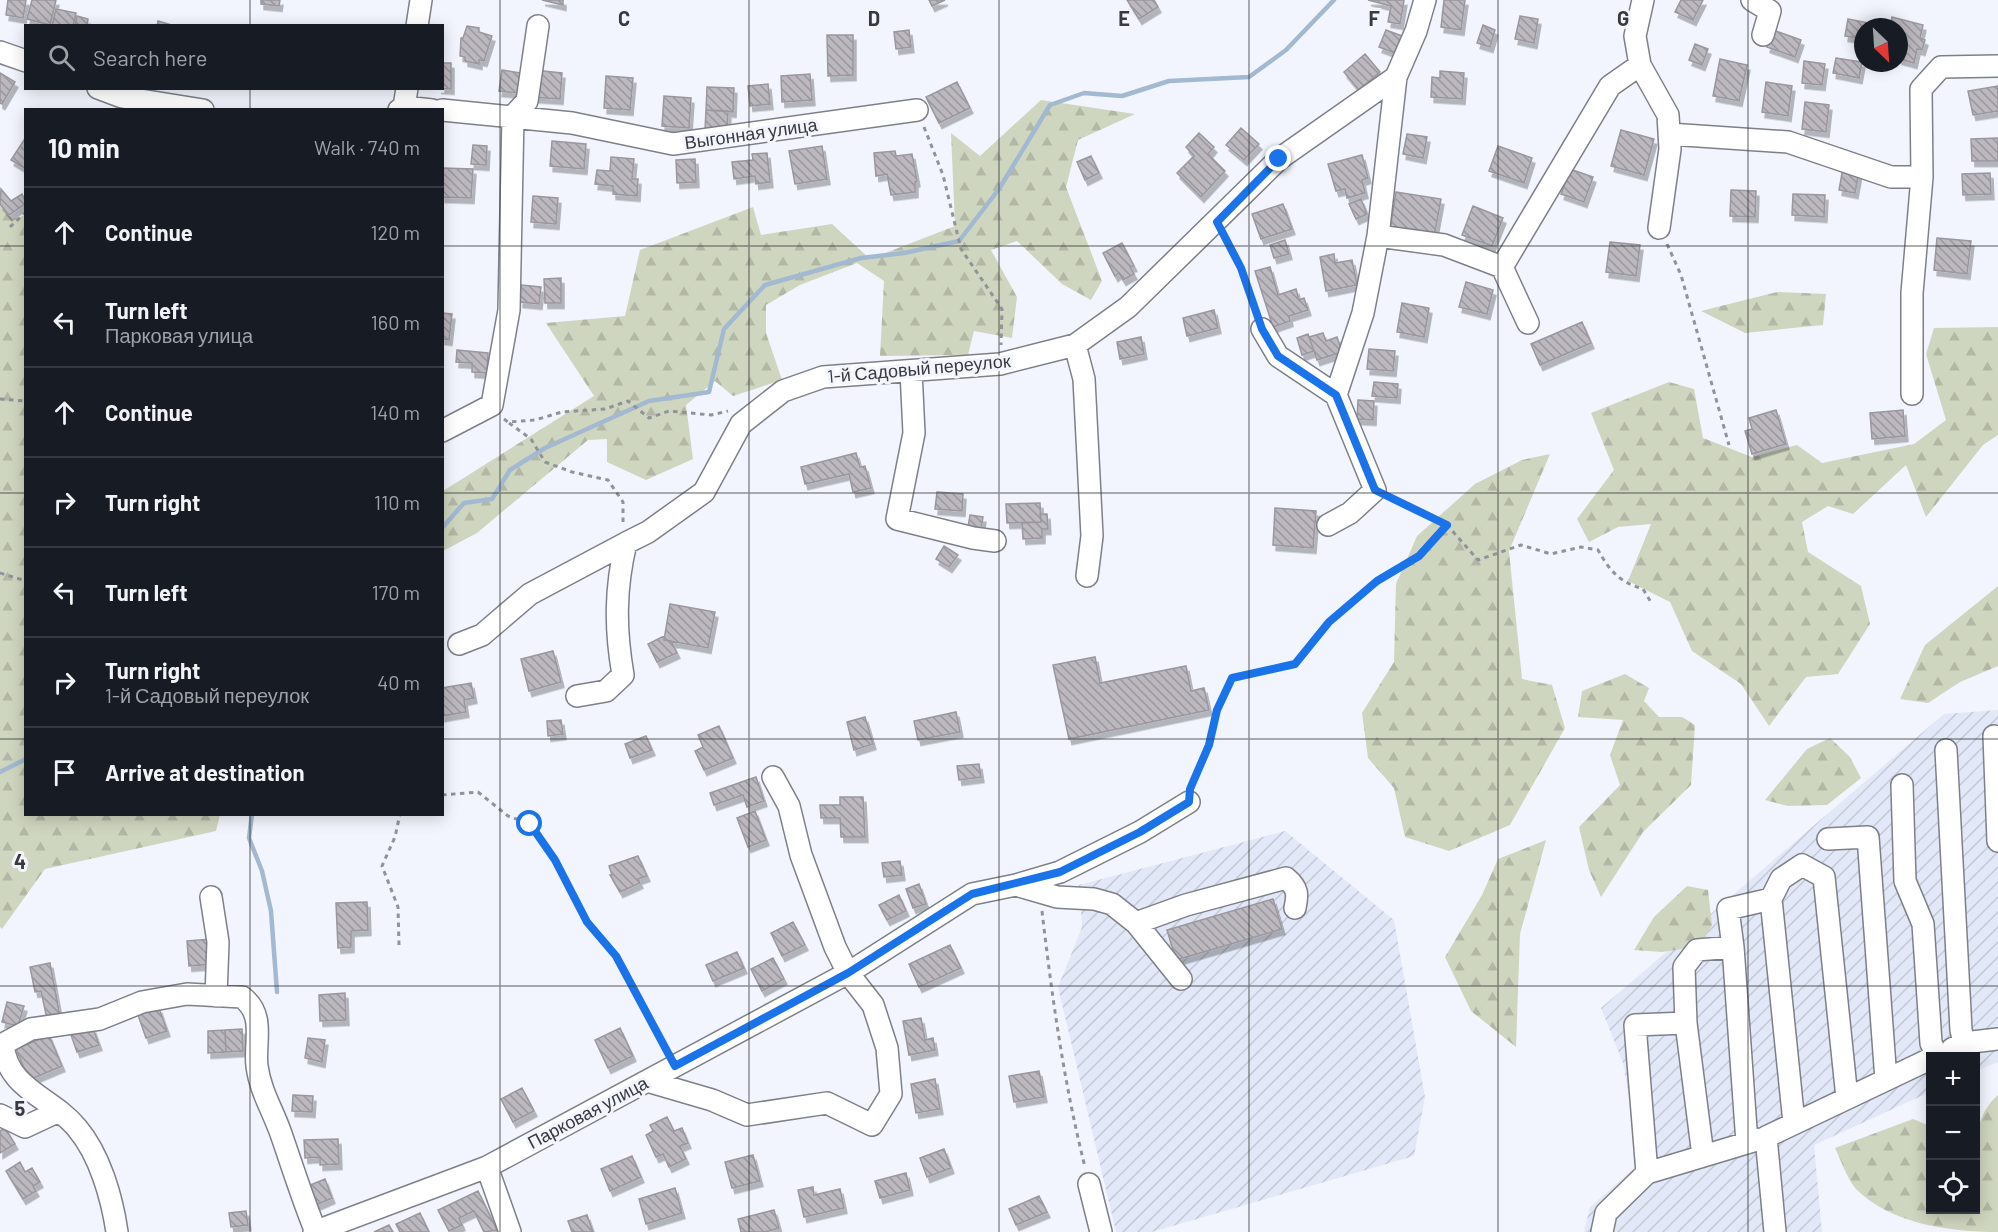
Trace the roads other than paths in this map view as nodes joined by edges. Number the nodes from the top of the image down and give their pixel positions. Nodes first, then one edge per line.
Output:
1 (421, 0) edge
2 (1425, 0) edge
3 (1643, 0) edge
4 (1752, 0) edge
5 (417, 24) edge
6 (538, 26) dead end
7 (1763, 35) dead end
8 (0, 52) edge
9 (24, 60) edge
10 (1640, 65) junction
11 (1998, 66) edge
12 (1396, 77) junction
13 (103, 90) edge
14 (403, 102) edge
15 (191, 108) edge
16 (425, 108) edge
17 (444, 110) edge
18 (917, 110) road end
19 (513, 116) junction
20 (1669, 134) junction
21 (1922, 177) junction
22 (1659, 228) road end
23 (1378, 236) junction
24 (1502, 267) junction
25 (1528, 323) dead end
26 (1262, 329) road end
27 (1075, 345) junction
28 (911, 371) junction
29 (1912, 394) dead end
30 (1336, 395) junction
31 (444, 430) edge
32 (1328, 525) dead end
33 (995, 541) dead end
34 (626, 543) junction
35 (1087, 576) dead end
36 (459, 644) dead end
37 (577, 696) dead end
38 (1994, 736) dead end
39 (1946, 750) dead end
40 (773, 777) dead end
41 (1902, 785) dead end
42 (1189, 802) road end
43 (1827, 839) dead end
44 (1998, 841) edge
45 (1016, 885) junction
46 (211, 897) dead end
47 (1771, 899) junction
48 (1295, 908) dead end
49 (1136, 923) junction
50 (1733, 947) junction
51 (848, 973) junction
52 (1181, 979) dead end
53 (216, 996) junction
54 (1686, 1023) junction
55 (1998, 1039) edge
56 (1964, 1043) junction
57 (1933, 1052) edge
58 (1945, 1052) edge
59 (1926, 1061) edge
60 (1886, 1080) junction
61 (647, 1081) junction
62 (1847, 1098) junction
63 (57, 1112) junction
64 (0, 1115) edge
65 (1794, 1123) junction
66 (1756, 1140) junction
67 (1703, 1156) junction
68 (487, 1167) junction
69 (1647, 1173) junction
70 (1089, 1184) road end
71 (117, 1232) edge
72 (315, 1232) edge
73 (510, 1232) edge
74 (1101, 1232) edge
75 (1602, 1232) edge
76 (1775, 1232) edge

1 - 5 street
2 - 12 street
3 - 10 street
4 - 7 street
6 - 19 street
8 - 9 street
10 - 20 street
10 - 24 street
11 - 21 street
12 - 23 street
12 - 27 street, 1-й Садовый переулок
13 - 15 street
14 - 16 street
17 - 19 street, Выгонная улица
18 - 19 street, Выгонная улица
19 - 31 street
20 - 21 street
20 - 22 street
21 - 29 street
23 - 24 street
23 - 30 street
24 - 25 street
26 - 30 street
27 - 28 street, 1-й Садовый переулок
27 - 35 street
28 - 33 street
28 - 34 street, 1-й Садовый переулок
30 - 32 street
34 - 36 street
34 - 37 street
38 - 44 street
39 - 56 street
40 - 51 street
41 - 57 street
42 - 45 street
43 - 60 street
45 - 49 street, Парковая улица
45 - 51 street, Парковая улица
46 - 53 street
47 - 50 street
47 - 62 street
47 - 65 street
48 - 49 street
49 - 52 street, Парковая улица
50 - 54 street
50 - 66 street
51 - 61 street, Парковая улица
51 - 61 street
53 - 63 street
53 - 72 street
54 - 67 street
54 - 69 street
55 - 56 street
56 - 58 street
59 - 60 street
60 - 62 street
61 - 68 street, Парковая улица
62 - 65 street
63 - 64 street
63 - 71 street
65 - 66 street
66 - 67 street
66 - 76 street
67 - 69 street
68 - 72 street, Парковая улица
68 - 73 street
69 - 75 street
70 - 74 street

